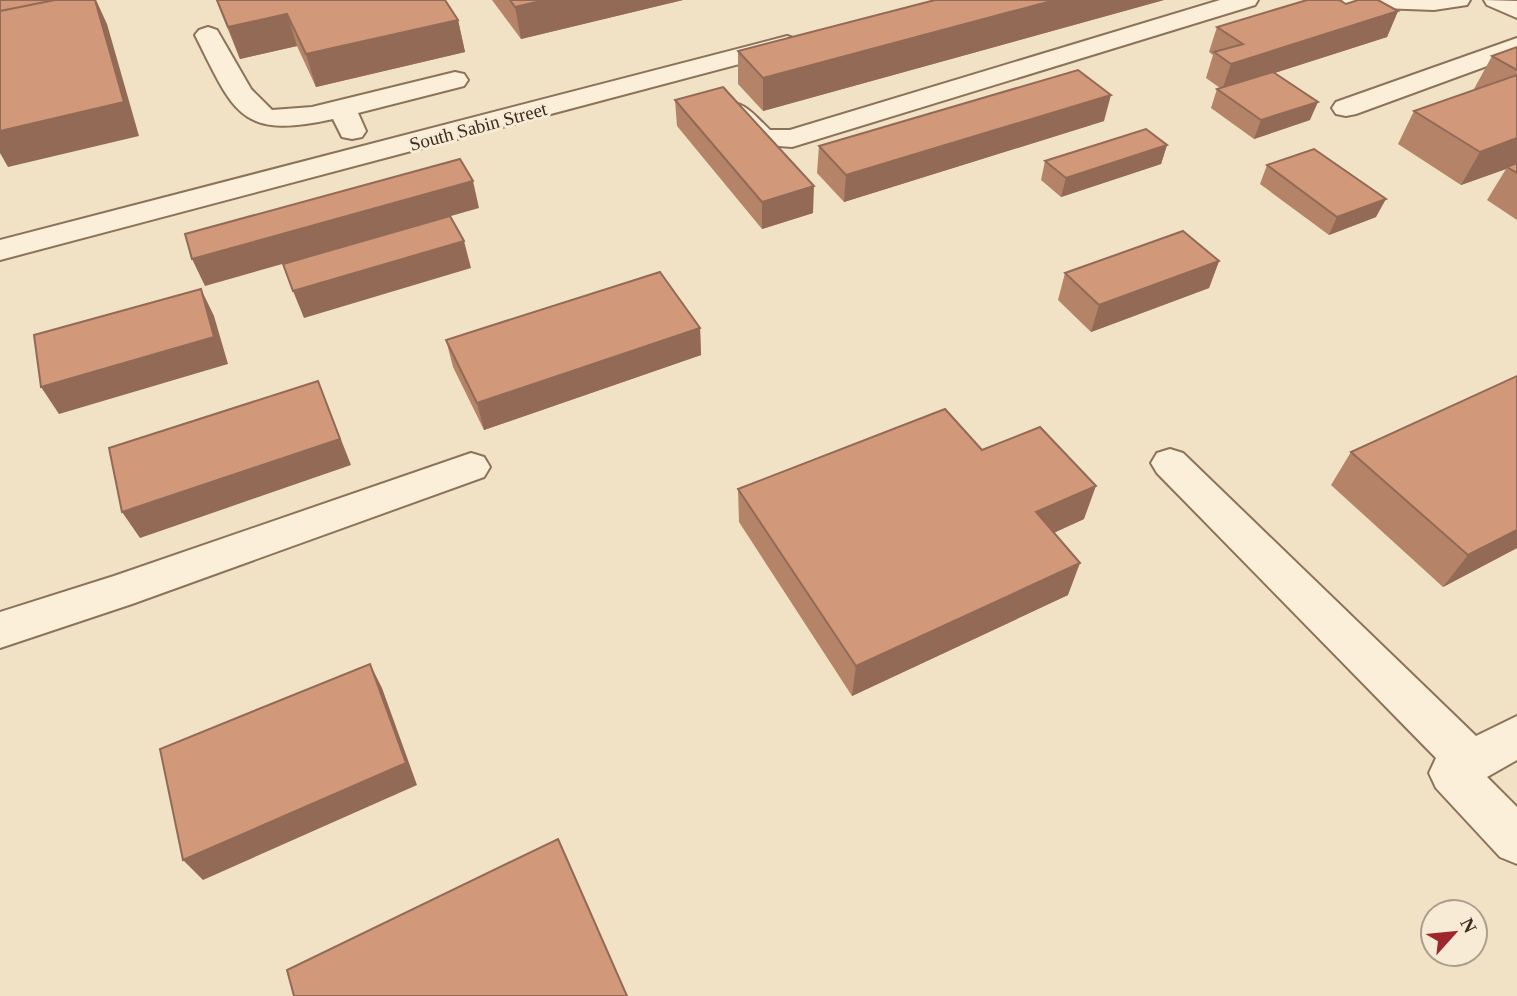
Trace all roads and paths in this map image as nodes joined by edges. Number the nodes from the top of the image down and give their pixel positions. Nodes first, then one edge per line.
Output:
1 (1245, 0) edge
2 (1354, 0) edge
3 (1458, 0) edge
4 (208, 35) dead end
5 (810, 38) edge
6 (1517, 46) edge
7 (691, 69) junction
8 (455, 80) dead end
9 (1346, 108) dead end
10 (342, 109) junction
11 (363, 156) junction
12 (0, 250) edge
13 (1170, 463) dead end
14 (471, 467) dead end
15 (0, 630) edge
16 (1517, 736) edge
17 (1462, 767) junction
18 (1517, 841) edge

1 - 7 street
2 - 3 street
4 - 10 street
5 - 7 street, South Sabin Street
6 - 9 street
7 - 11 street, South Sabin Street
8 - 10 street
10 - 11 street
11 - 12 street, South Sabin Street
13 - 17 street
14 - 15 street
16 - 17 street
17 - 18 street

